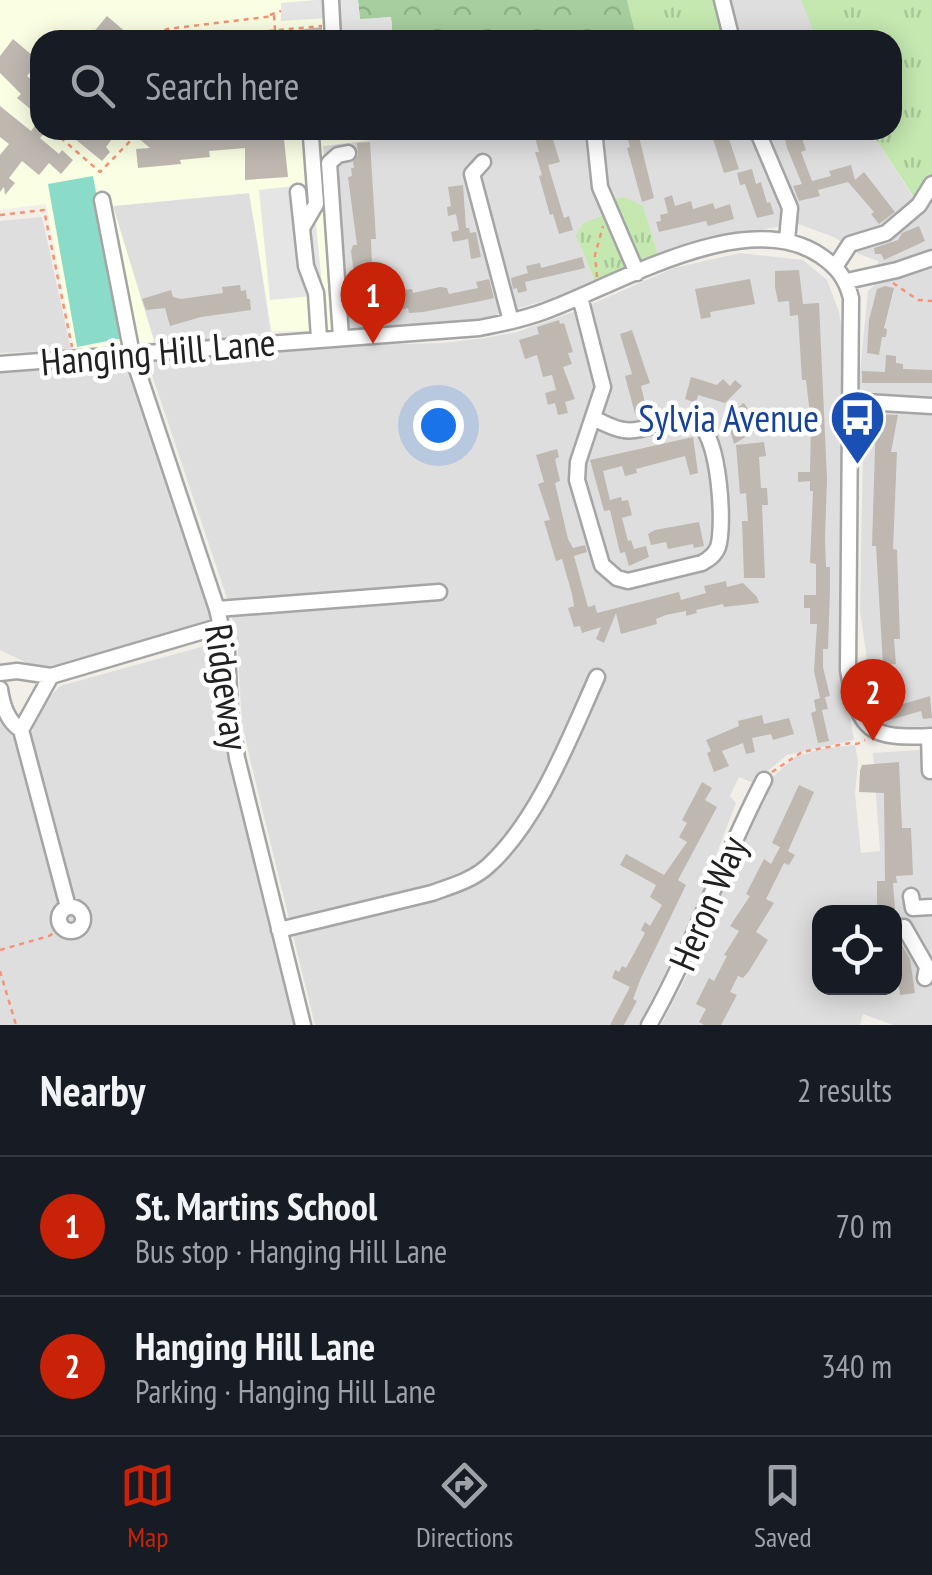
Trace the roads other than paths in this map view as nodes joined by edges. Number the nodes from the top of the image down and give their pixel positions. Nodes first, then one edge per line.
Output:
1 (331, 0) edge
2 (722, 0) edge
3 (333, 30) edge
4 (730, 30) edge
5 (311, 140) edge
6 (595, 140) edge
7 (761, 140) edge
8 (348, 154) dead end
9 (471, 169) dead end
10 (932, 184) edge
11 (298, 192) dead end
12 (102, 200) dead end
13 (302, 228) junction
14 (787, 240) junction
15 (932, 258) edge
16 (834, 267) junction
17 (637, 273) junction
18 (847, 281) junction
19 (580, 297) junction
20 (512, 321) junction
21 (342, 337) junction
22 (320, 338) junction
23 (132, 354) junction
24 (0, 364) edge
25 (850, 401) junction
26 (932, 406) edge
27 (594, 419) junction
28 (439, 592) dead end
29 (217, 609) junction
30 (221, 626) junction
31 (0, 673) edge
32 (51, 676) junction
33 (597, 677) dead end
34 (0, 688) edge
35 (21, 730) junction
36 (931, 736) edge
37 (930, 771) edge
38 (764, 780) road end
39 (912, 896) dead end
40 (932, 907) edge
41 (904, 927) dead end
42 (62, 928) road end
43 (278, 930) junction
44 (928, 970) edge
45 (304, 1025) edge
46 (649, 1025) edge

1 - 3 street
2 - 4 street
5 - 13 street
6 - 17 street
7 - 14 street
8 - 21 street
9 - 20 street
10 - 16 street
11 - 13 street
12 - 23 street, Ridgeway
13 - 22 street
14 - 16 street
14 - 17 street, Hanging Hill Lane
15 - 18 street
16 - 18 street
17 - 19 street, Hanging Hill Lane
18 - 25 street
19 - 20 street, Hanging Hill Lane
19 - 27 street
20 - 21 street, Hanging Hill Lane
21 - 22 street, Hanging Hill Lane
22 - 23 street, Hanging Hill Lane
23 - 24 street, Hanging Hill Lane
23 - 29 street, Ridgeway
25 - 26 street
25 - 36 street
27 - 27 street
28 - 29 street
29 - 30 street, Ridgeway
30 - 32 street
30 - 43 street, Ridgeway
31 - 32 street
32 - 35 street
33 - 43 street
34 - 35 street
35 - 42 street
36 - 37 street
38 - 46 street, Heron Way
39 - 40 street
41 - 44 street
43 - 45 street, Ridgeway

